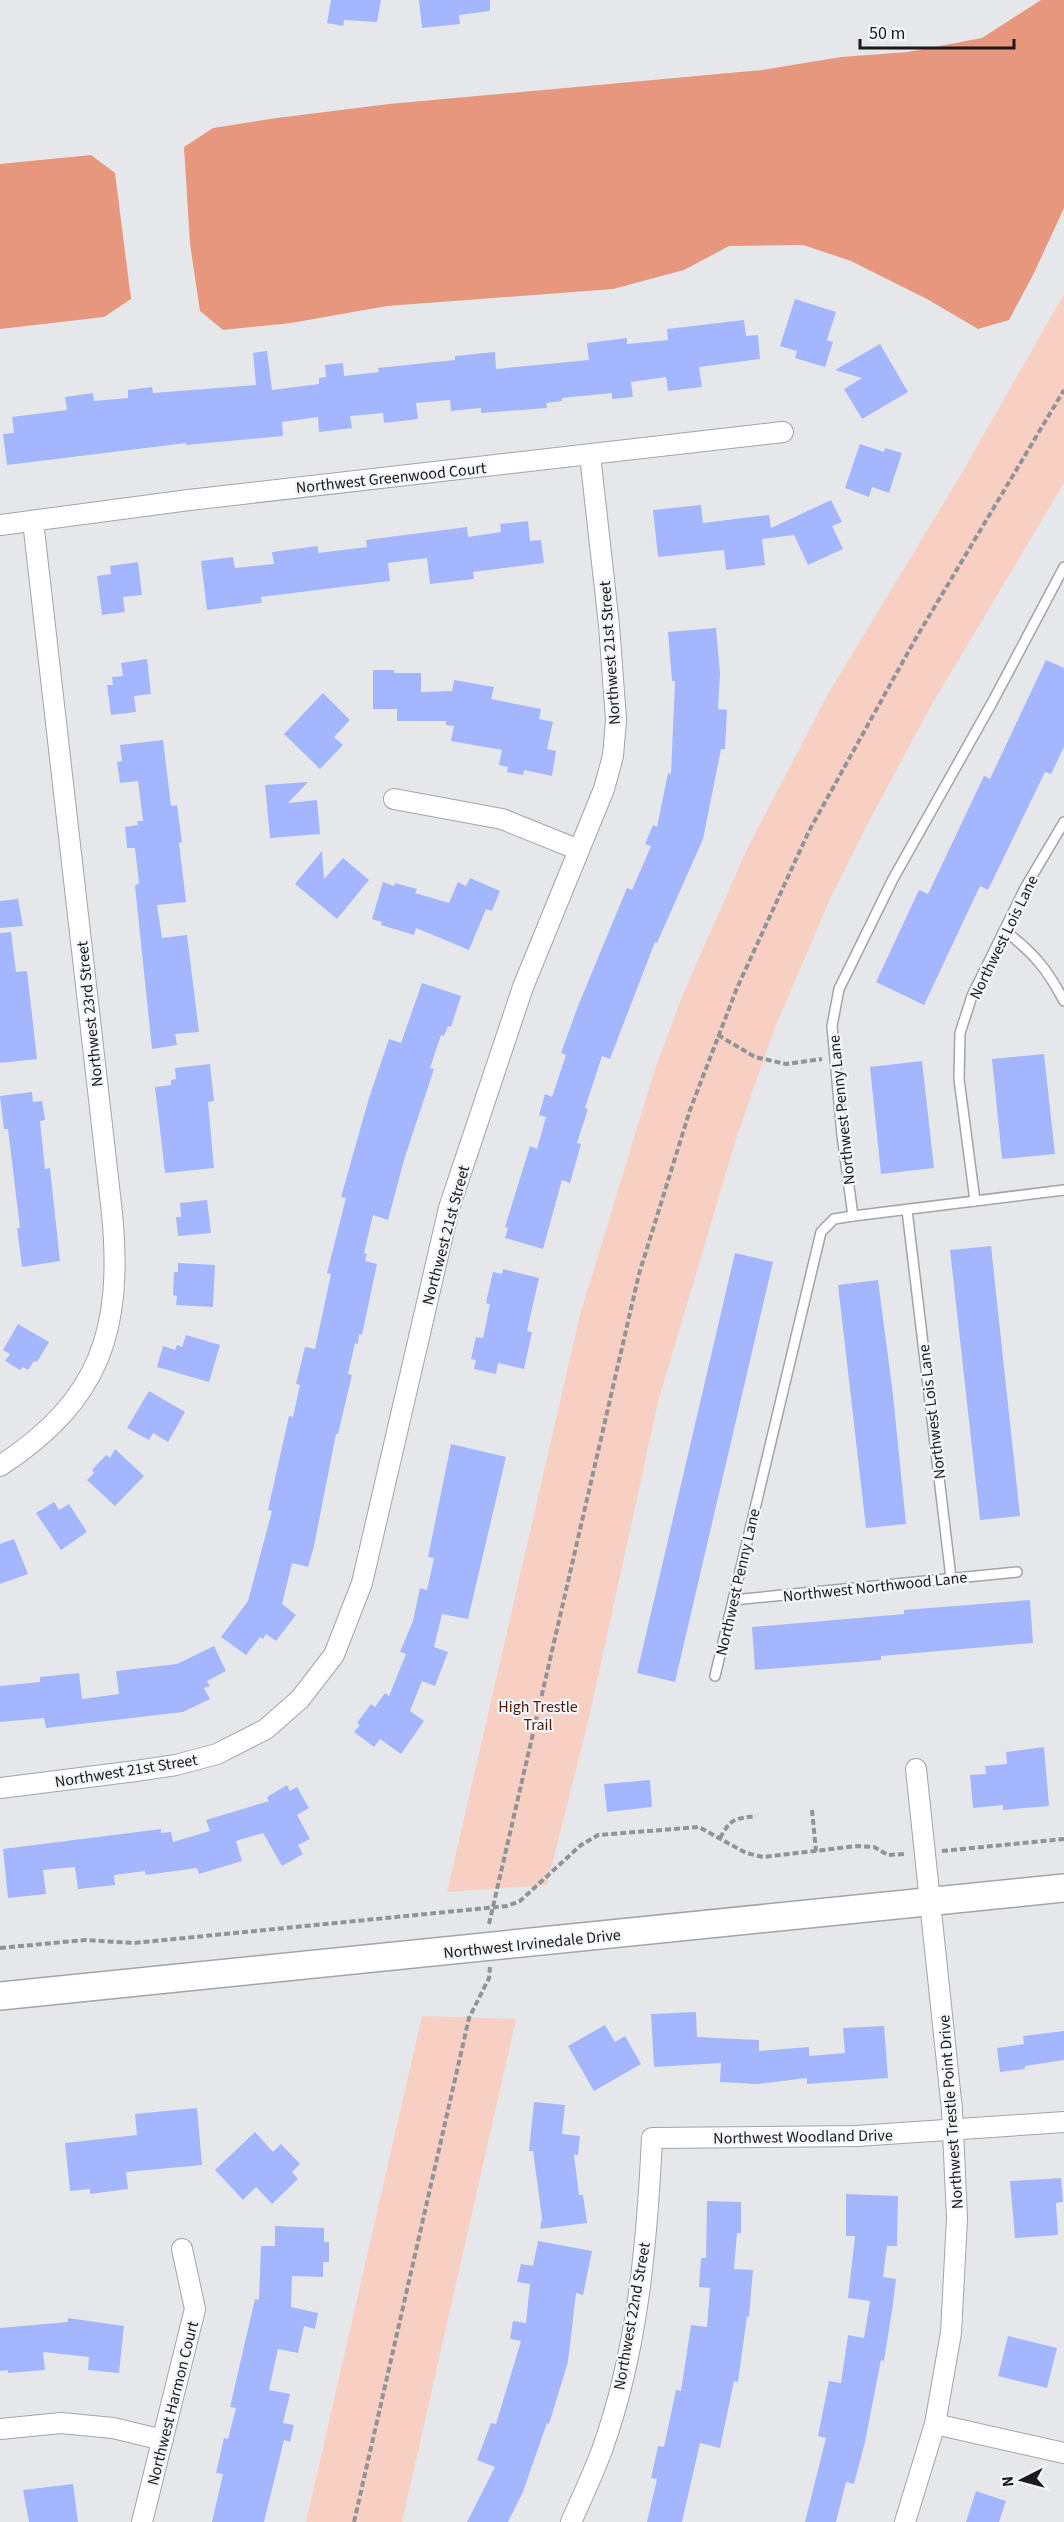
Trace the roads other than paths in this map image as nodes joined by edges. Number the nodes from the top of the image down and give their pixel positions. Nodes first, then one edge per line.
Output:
1 (783, 432) dead end
2 (590, 455) junction
3 (33, 521) junction
4 (0, 525) edge
5 (1064, 567) edge
6 (394, 799) dead end
7 (1063, 824) edge
8 (579, 850) junction
9 (1005, 931) junction
10 (1064, 1001) edge
11 (1064, 1190) edge
12 (975, 1201) junction
13 (907, 1210) junction
14 (853, 1216) junction
15 (0, 1466) edge
16 (1017, 1572) dead end
17 (951, 1578) junction
18 (733, 1600) junction
19 (715, 1676) dead end
20 (916, 1769) dead end
21 (0, 1788) edge
22 (1064, 1888) edge
23 (929, 1902) junction
24 (0, 1996) edge
25 (1064, 2122) edge
26 (953, 2130) junction
27 (652, 2138) joint
28 (182, 2249) dead end
29 (935, 2424) junction
30 (0, 2429) edge
31 (163, 2440) junction
32 (1064, 2453) edge
33 (142, 2522) edge
34 (572, 2522) edge
35 (905, 2522) edge

1 - 2 street, Northwest Greenwood Court
2 - 3 street, Northwest Greenwood Court
2 - 8 street, Northwest 21st Street
3 - 4 street, Northwest Greenwood Court
3 - 15 street, Northwest 23rd Street
5 - 14 lane, Northwest Penny Lane
6 - 8 street
7 - 9 lane, Northwest Lois Lane
8 - 21 street, Northwest 21st Street
9 - 10 lane
9 - 12 lane, Northwest Lois Lane
11 - 12 lane
12 - 13 lane
13 - 14 lane
13 - 17 lane, Northwest Lois Lane
14 - 18 lane, Northwest Penny Lane
16 - 17 lane, Northwest Northwood Lane
17 - 18 lane, Northwest Northwood Lane
18 - 19 lane, Northwest Penny Lane
20 - 23 street, Northwest Trestle Point Drive
22 - 23 main road, Northwest Irvinedale Drive
23 - 24 main road, Northwest Irvinedale Drive
23 - 26 street, Northwest Trestle Point Drive
25 - 26 street, Northwest Woodland Drive
26 - 27 street, Northwest Woodland Drive
26 - 29 street, Northwest Trestle Point Drive
27 - 34 street, Northwest 22nd Street
28 - 31 street, Northwest Harmon Court
29 - 32 street
29 - 35 street, Northwest Trestle Point Drive
30 - 31 street
31 - 33 street, Northwest Harmon Court

